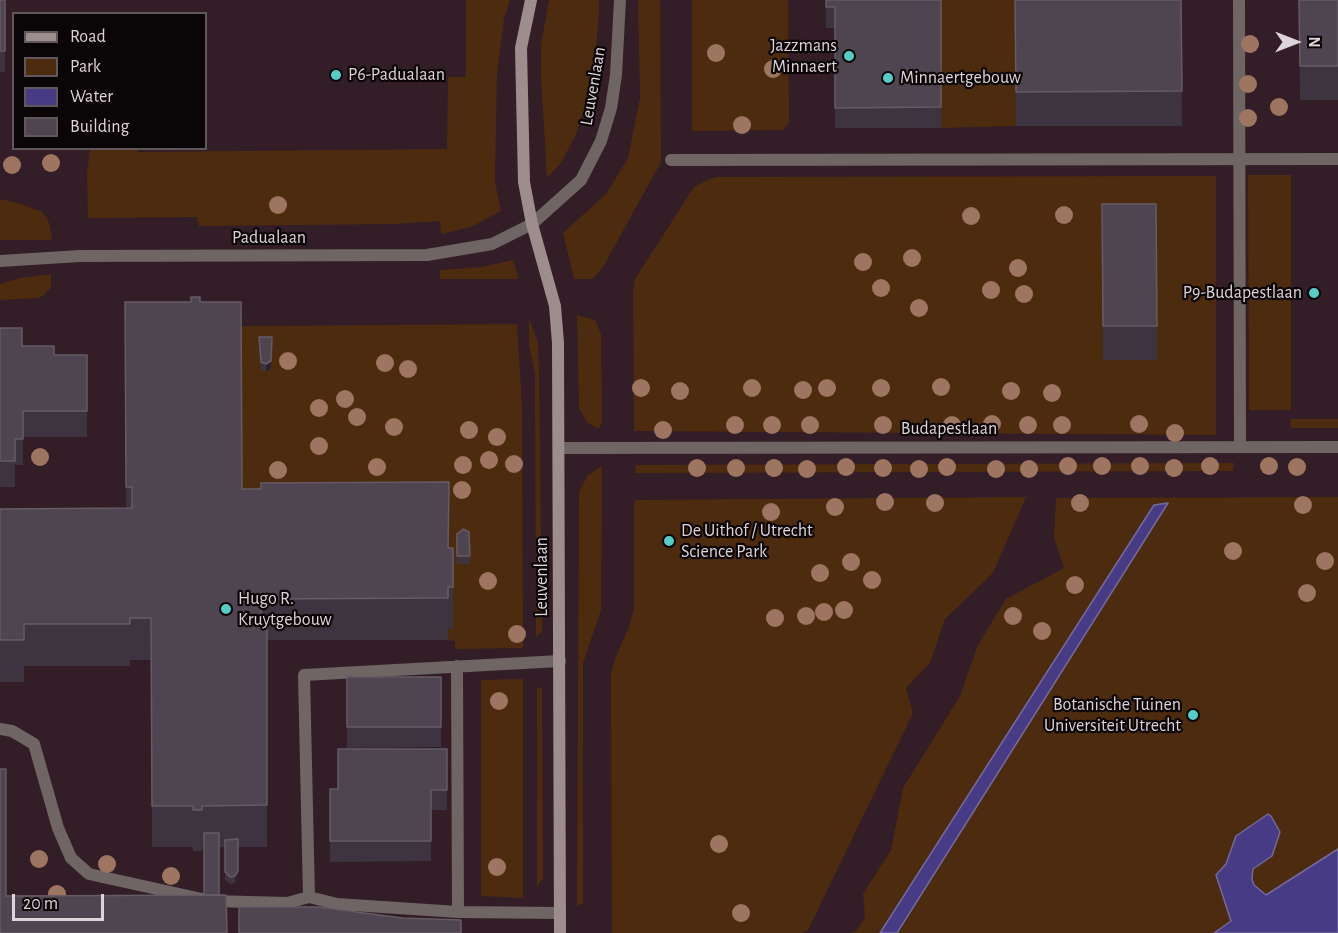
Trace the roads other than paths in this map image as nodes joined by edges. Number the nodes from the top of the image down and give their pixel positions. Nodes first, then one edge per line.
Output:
1 (531, 0) edge
2 (620, 0) edge
3 (1239, 0) edge
4 (1338, 159) edge
5 (671, 160) dead end
6 (1238, 160) junction
7 (532, 224) junction
8 (0, 261) edge
9 (1240, 447) junction
10 (1338, 447) edge
11 (560, 448) junction
12 (560, 660) junction
13 (457, 666) junction
14 (0, 729) edge
15 (309, 897) junction
16 (458, 912) junction
17 (560, 913) junction
18 (560, 933) edge

1 - 7 main road, Leuvenlaan
2 - 7 street, Leuvenlaan
3 - 6 street
4 - 6 street
5 - 6 street
6 - 9 street
7 - 8 street, Padualaan
7 - 11 main road, Leuvenlaan
9 - 10 street, Budapestlaan
9 - 11 street, Budapestlaan
11 - 12 main road, Leuvenlaan
12 - 13 street
12 - 17 main road, Leuvenlaan
13 - 15 street
13 - 16 street
14 - 15 street
15 - 16 street
16 - 17 street
17 - 18 main road, Leuvenlaan

